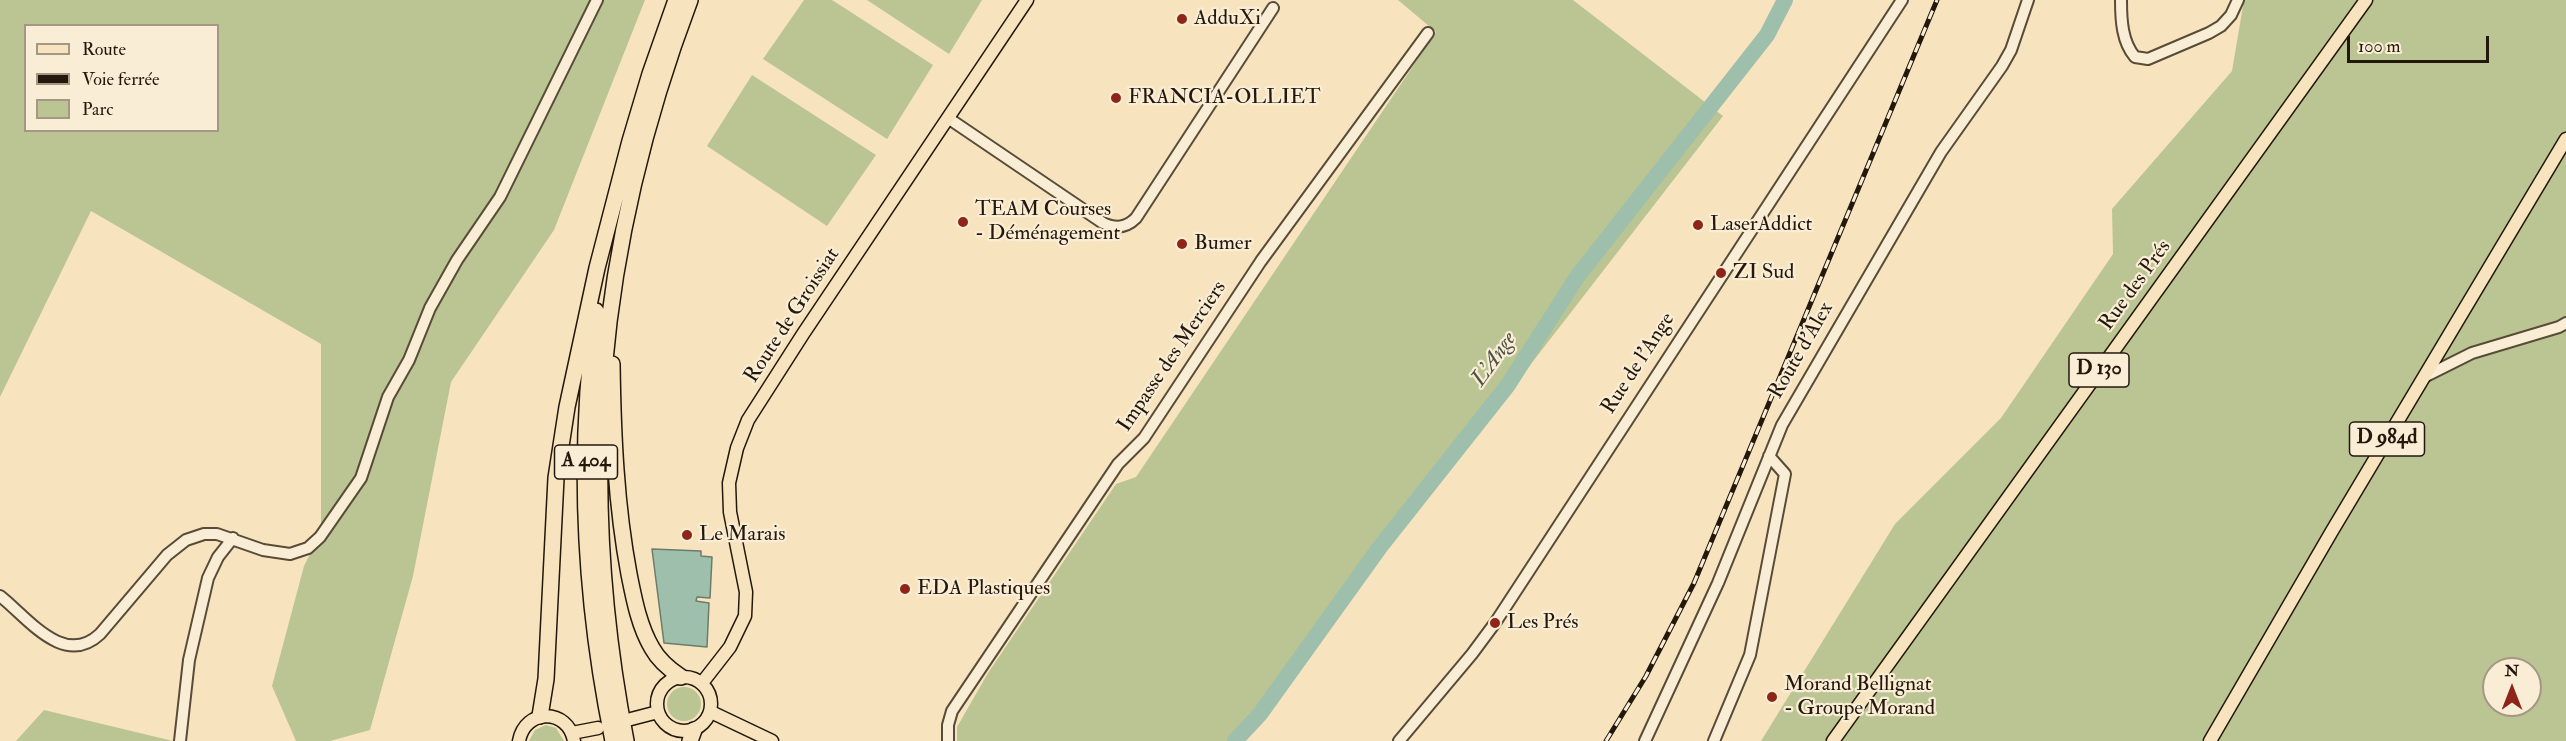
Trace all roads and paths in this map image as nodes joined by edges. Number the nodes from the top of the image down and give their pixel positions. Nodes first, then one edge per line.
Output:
1 (597, 0) edge
2 (676, 0) edge
3 (690, 0) edge
4 (1027, 0) edge
5 (1902, 0) edge
6 (2028, 0) edge
7 (2121, 0) edge
8 (2238, 0) edge
9 (2366, 0) edge
10 (1273, 8) dead end
11 (1428, 33) dead end
12 (948, 118) junction
13 (2566, 139) edge
14 (619, 184) junction
15 (610, 304) junction
16 (2566, 323) edge
17 (2424, 377) junction
18 (1769, 456) junction
19 (233, 538) junction
20 (0, 596) edge
21 (681, 677) junction
22 (702, 683) junction
23 (658, 712) junction
24 (711, 712) junction
25 (540, 716) junction
26 (631, 719) dead end
27 (598, 728) dead end
28 (692, 735) edge
29 (573, 737) edge
30 (180, 741) edge
31 (519, 741) edge
32 (613, 741) edge
33 (626, 741) edge
34 (772, 741) edge
35 (948, 741) edge
36 (1399, 741) edge
37 (1645, 741) edge
38 (1714, 741) edge
39 (1833, 741) edge
40 (2210, 741) edge

1 - 19 street
2 - 14 highway, A 404
3 - 15 highway, A 404
4 - 12 main road, Route de Groissiat
5 - 36 street, Rue de l'Ange
6 - 18 street, Route d'Alex
7 - 8 street
9 - 39 main road, Rue des Prés / D 130
10 - 12 street
11 - 35 street, Impasse des Merciers
12 - 22 main road, Route de Groissiat
13 - 17 main road, D 984d
14 - 25 highway
14 - 32 highway, A 404
15 - 21 highway
15 - 33 highway, A 404
16 - 17 street
17 - 40 main road, D 984d
18 - 37 street, Route d'Alex
18 - 38 street
19 - 20 street
19 - 30 street
21 - 22 main road
21 - 23 main road
22 - 24 main road
23 - 26 main road
23 - 28 main road
24 - 28 main road
24 - 34 main road
25 - 29 main road
25 - 31 main road
27 - 29 main road

